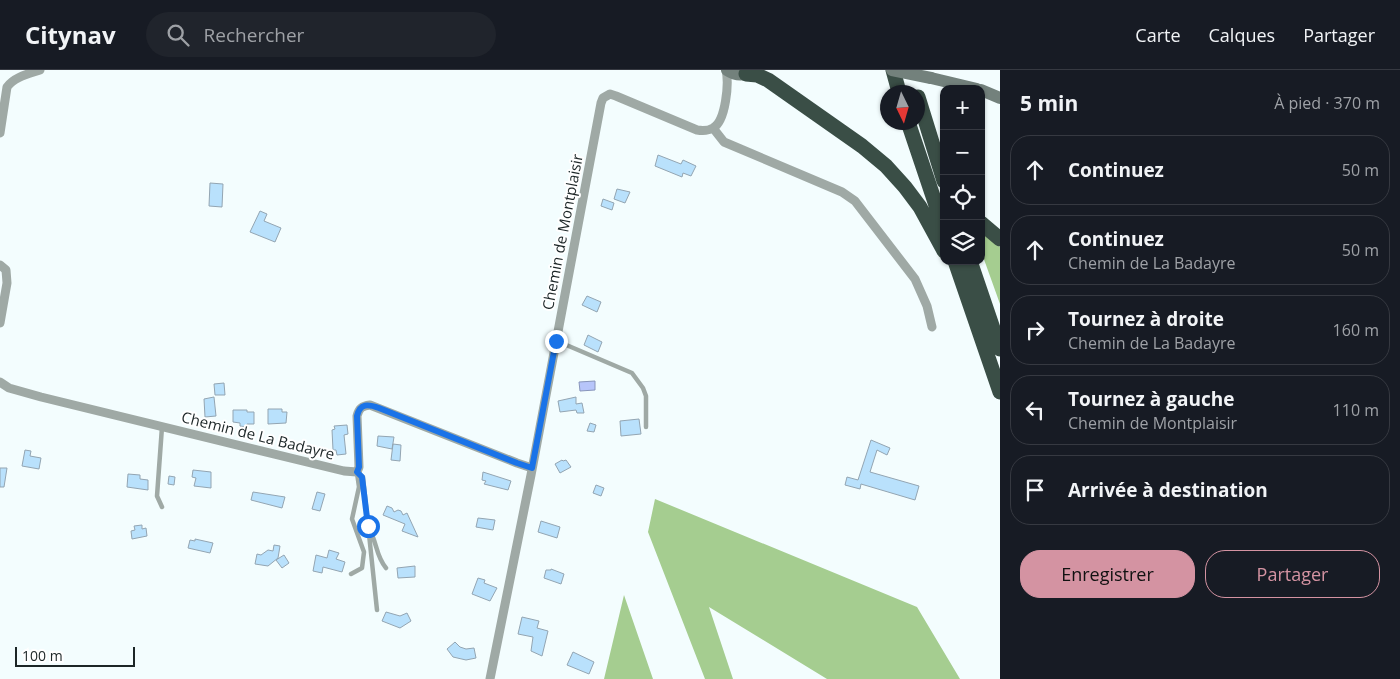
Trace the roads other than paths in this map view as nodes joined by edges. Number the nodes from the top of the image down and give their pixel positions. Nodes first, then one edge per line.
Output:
1 (40, 70) edge
2 (727, 70) edge
3 (892, 70) edge
4 (910, 70) edge
5 (747, 73) edge
6 (897, 85) edge
7 (914, 85) edge
8 (960, 85) edge
9 (727, 87) junction
10 (985, 92) edge
11 (1000, 98) edge
12 (925, 123) joint
13 (713, 128) junction
14 (911, 130) edge
15 (0, 133) edge
16 (940, 157) edge
17 (942, 175) edge
18 (941, 220) edge
19 (985, 226) edge
20 (1000, 239) edge
21 (940, 244) edge
22 (0, 265) edge
23 (950, 265) edge
24 (955, 265) edge
25 (971, 265) edge
26 (969, 303) junction
27 (0, 323) edge
28 (932, 327) dead end
29 (556, 341) junction
30 (1000, 349) edge
31 (0, 382) edge
32 (1000, 392) edge
33 (162, 425) junction
34 (646, 427) dead end
35 (532, 468) junction
36 (357, 472) junction
37 (162, 507) dead end
38 (368, 526) junction
39 (386, 568) dead end
40 (351, 574) dead end
41 (377, 610) dead end
42 (490, 679) edge

1 - 15 street
2 - 5 main road
2 - 9 street
3 - 6 highway
3 - 8 main road, bridge
4 - 7 highway
5 - 9 street
5 - 21 highway
9 - 13 street
10 - 11 main road
12 - 16 highway
12 - 17 highway
13 - 28 street
13 - 29 street, Chemin de Montplaisir
14 - 18 highway
19 - 20 highway
22 - 27 street
23 - 26 highway
24 - 26 highway
25 - 30 highway
26 - 32 highway
29 - 34 lane
29 - 35 street, Chemin de Montplaisir
31 - 33 street, Chemin de La Badayre
33 - 36 street, Chemin de La Badayre
33 - 37 lane
35 - 36 street, Chemin de La Badayre
35 - 42 street, Chemin de Montplaisir
36 - 38 lane
36 - 40 lane
38 - 39 lane
38 - 41 lane

